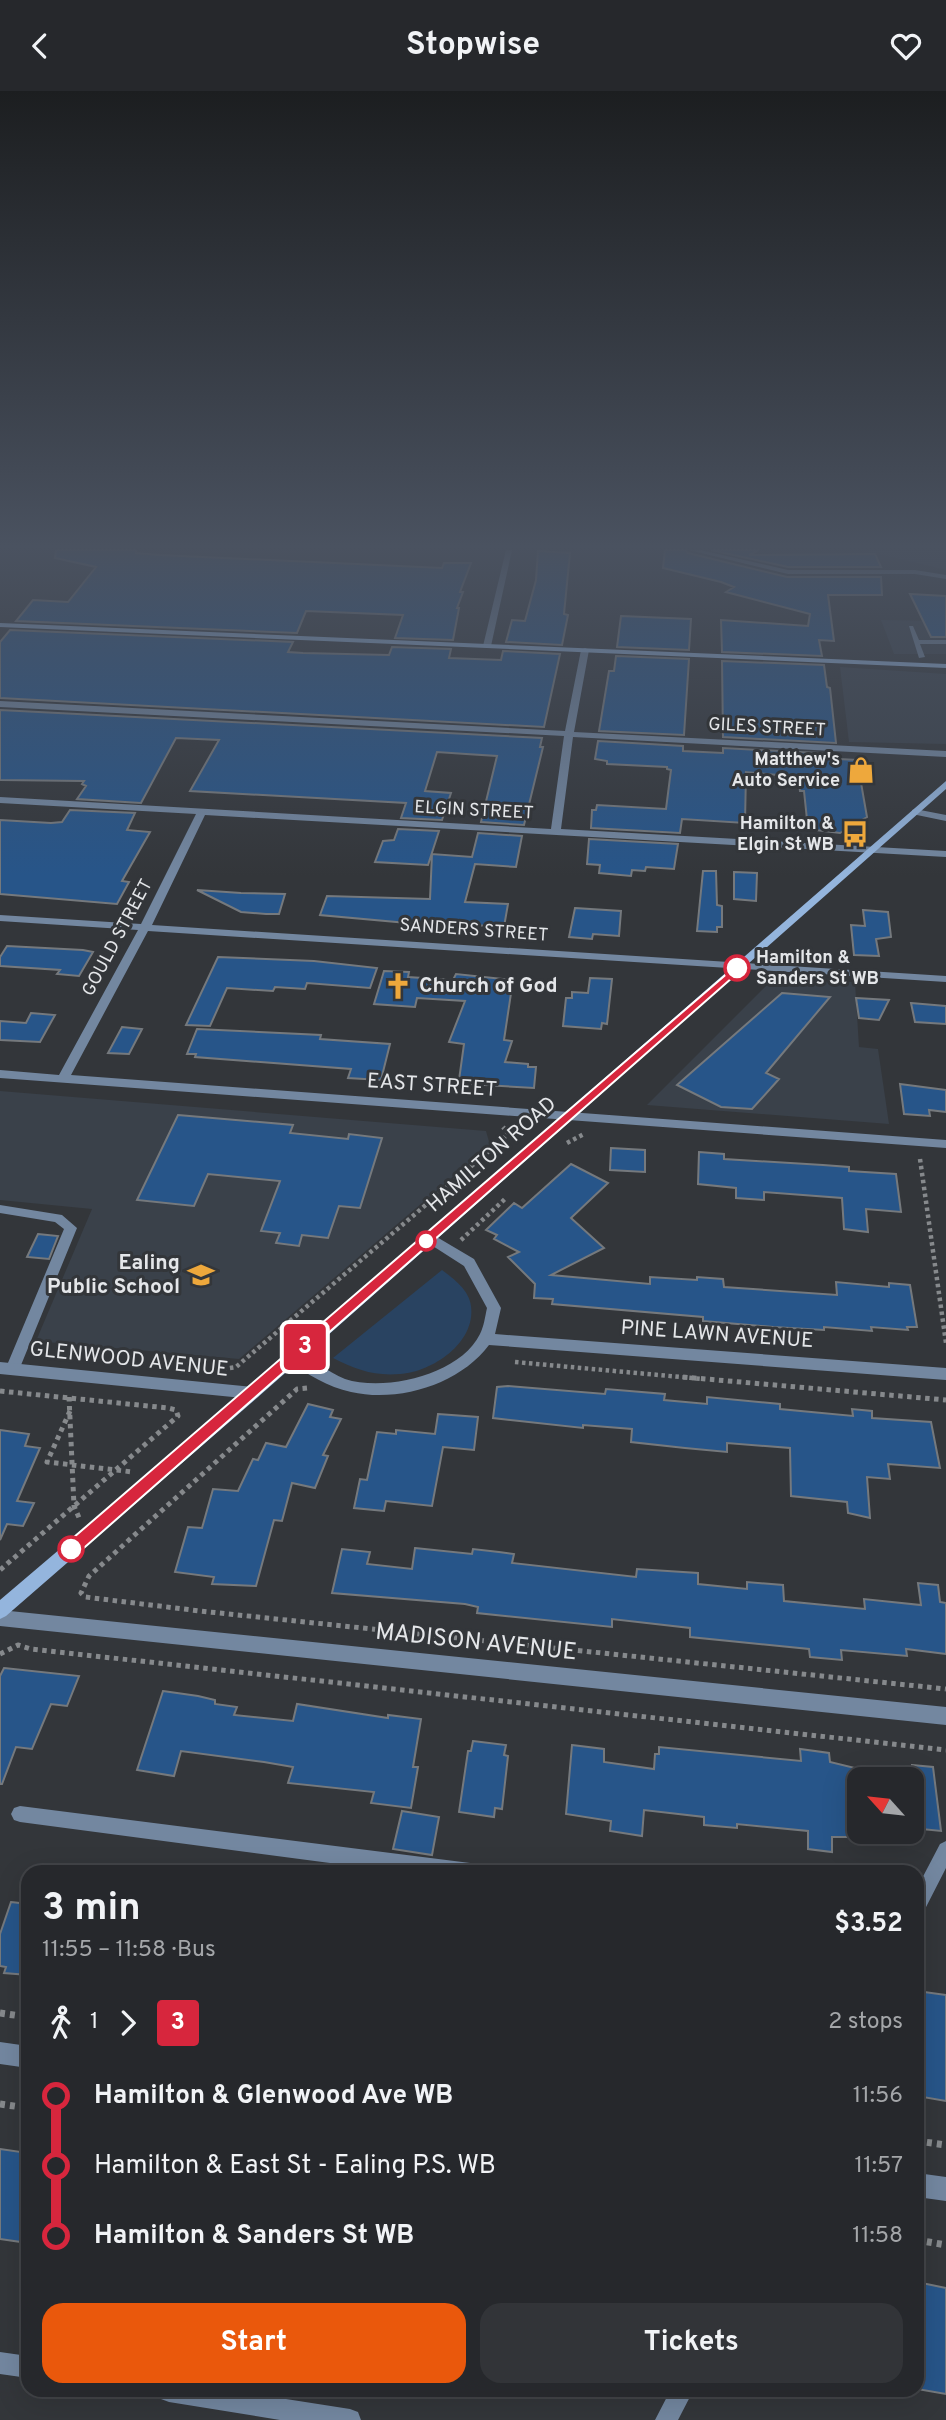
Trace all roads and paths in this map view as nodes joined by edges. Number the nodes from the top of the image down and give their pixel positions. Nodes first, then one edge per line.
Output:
1 (583, 659) edge
2 (814, 659) edge
3 (856, 659) edge
4 (849, 660) junction
5 (946, 666) edge
6 (0, 703) edge
7 (569, 733) junction
8 (946, 754) edge
9 (946, 784) edge
10 (0, 800) edge
11 (202, 811) junction
12 (915, 812) junction
13 (946, 818) edge
14 (556, 831) junction
15 (872, 850) junction
16 (946, 854) edge
17 (0, 918) edge
18 (145, 927) junction
19 (740, 966) junction
20 (946, 979) edge
21 (0, 1074) edge
22 (62, 1080) junction
23 (569, 1115) junction
24 (502, 1127) dead end
25 (586, 1134) dead end
26 (946, 1144) edge
27 (564, 1145) dead end
28 (915, 1156) dead end
29 (513, 1192) dead end
30 (0, 1209) edge
31 (429, 1238) junction
32 (465, 1248) dead end
33 (485, 1339) junction
34 (946, 1343) edge
35 (293, 1357) junction
36 (501, 1361) dead end
37 (6, 1369) edge
38 (223, 1369) dead end
39 (946, 1374) edge
40 (74, 1376) junction
41 (0, 1391) edge
42 (320, 1391) dead end
43 (253, 1393) junction
44 (69, 1398) junction
45 (946, 1400) edge
46 (69, 1411) junction
47 (73, 1466) junction
48 (116, 1470) junction
49 (158, 1475) junction
50 (74, 1506) junction
51 (87, 1535) junction
52 (0, 1570) edge
53 (0, 1611) edge
54 (0, 1618) edge
55 (0, 1654) edge
56 (946, 1689) edge
57 (946, 1716) edge
58 (946, 1750) edge
59 (20, 1814) dead end
60 (946, 1850) edge
61 (416, 1865) edge
62 (924, 1893) edge
63 (0, 2013) edge
64 (21, 2016) edge
65 (0, 2053) edge
66 (21, 2056) edge
67 (0, 2105) edge
68 (21, 2107) edge
69 (924, 2142) edge
70 (946, 2145) edge
71 (924, 2186) edge
72 (946, 2189) edge
73 (924, 2242) edge
74 (946, 2245) edge
75 (0, 2363) edge
76 (21, 2366) edge
77 (206, 2397) edge
78 (678, 2397) edge
79 (349, 2420) edge
80 (666, 2420) edge

1 - 7 street
2 - 4 main road
3 - 4 main road
4 - 5 main road
6 - 7 street, GILES STREET
7 - 8 street, GILES STREET
7 - 14 street
9 - 12 main road, HAMILTON ROAD
10 - 11 street, ELGIN STREET
11 - 14 street, ELGIN STREET
11 - 18 street, GOULD STREET
12 - 13 lane
12 - 15 main road, HAMILTON ROAD
14 - 15 street, ELGIN STREET
15 - 16 street, ELGIN STREET
15 - 19 main road, HAMILTON ROAD
17 - 18 street, SANDERS STREET
18 - 19 street, SANDERS STREET
18 - 22 street, GOULD STREET
19 - 20 street, SANDERS STREET
19 - 23 main road, HAMILTON ROAD
21 - 22 street, EAST STREET
22 - 23 street, EAST STREET
23 - 26 street, EAST STREET
23 - 31 main road, HAMILTON ROAD
24 - 38 path
25 - 27 path
28 - 34 path
29 - 32 path
30 - 37 lane
31 - 33 street
31 - 35 main road, HAMILTON ROAD
33 - 35 street
33 - 39 street, PINE LAWN AVENUE
35 - 43 main road, HAMILTON ROAD
36 - 45 path
37 - 40 street, GLENWOOD AVENUE
40 - 43 street, GLENWOOD AVENUE
40 - 44 path
41 - 44 path
42 - 56 path
43 - 49 main road, HAMILTON ROAD
44 - 46 path
44 - 48 path
46 - 47 path
46 - 47 path
47 - 48 path
47 - 50 path
48 - 49 path
48 - 50 path
49 - 51 main road, HAMILTON ROAD
50 - 51 path
50 - 52 path
51 - 53 main road, HAMILTON ROAD
54 - 57 street, MADISON AVENUE
55 - 58 path
59 - 61 lane
60 - 62 lane
63 - 64 path
65 - 66 street
67 - 68 path
69 - 70 path
71 - 72 street
73 - 74 path
75 - 76 lane
77 - 79 lane
78 - 80 lane

